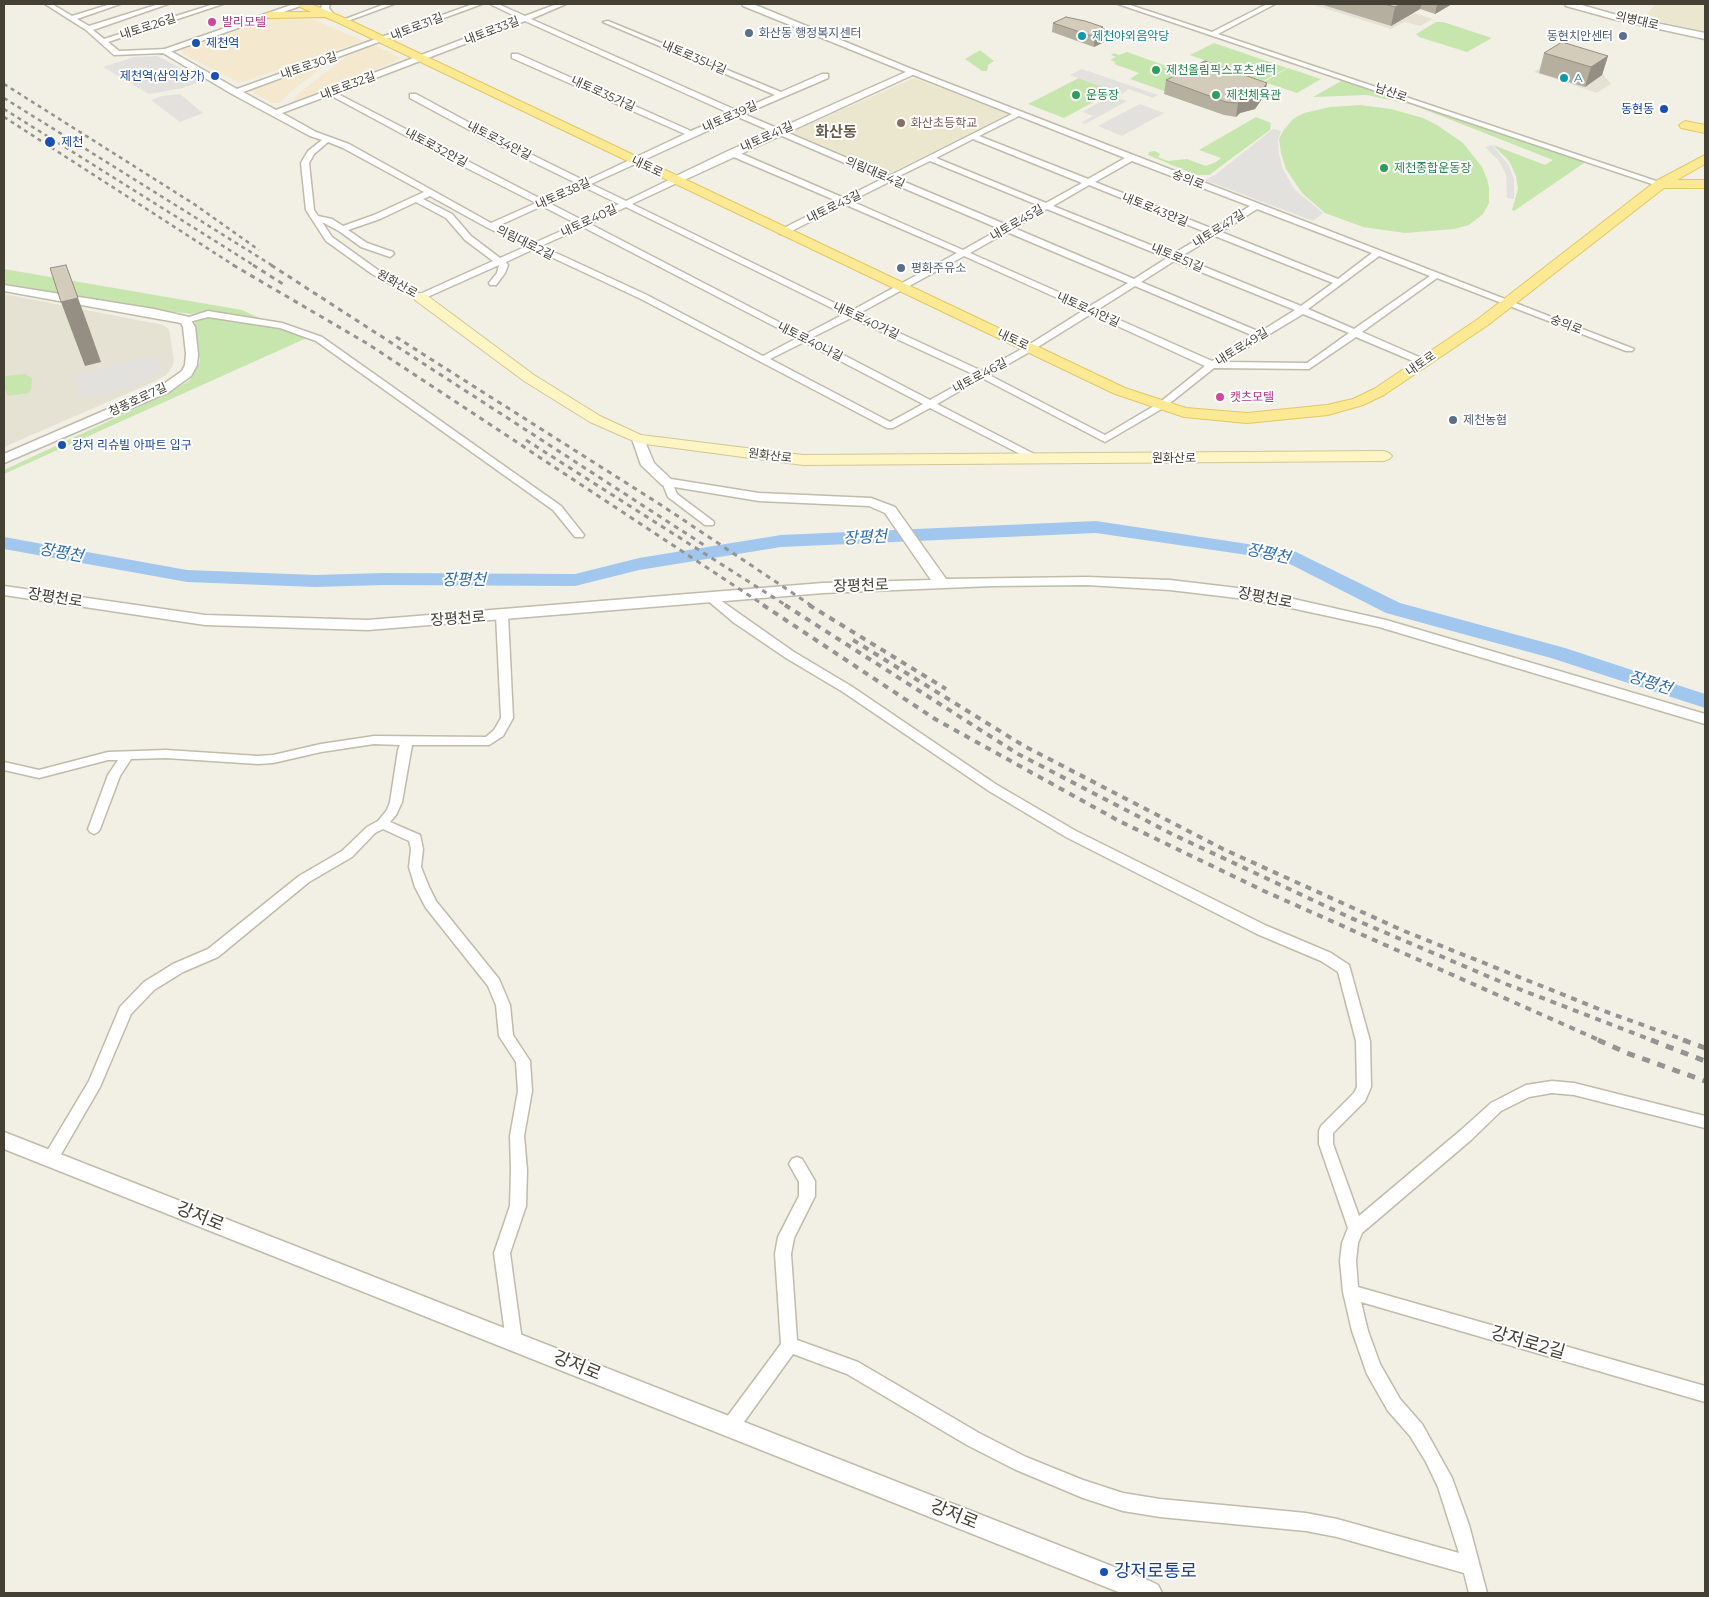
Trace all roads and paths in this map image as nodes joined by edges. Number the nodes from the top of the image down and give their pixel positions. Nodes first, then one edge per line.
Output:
1 (53, 4) edge
2 (117, 4) edge
3 (165, 4) edge
4 (220, 4) edge
5 (278, 4) edge
6 (302, 4) edge
7 (391, 4) edge
8 (479, 4) edge
9 (493, 4) edge
10 (563, 4) edge
11 (748, 4) edge
12 (1121, 4) edge
13 (1272, 4) edge
14 (1569, 4) edge
15 (333, 13) edge
16 (270, 15) junction
17 (72, 18) junction
18 (525, 18) junction
19 (606, 22) dead end
20 (88, 29) junction
21 (1213, 34) junction
22 (1705, 36) edge
23 (382, 40) junction
24 (105, 42) junction
25 (164, 52) junction
26 (515, 56) dead end
27 (421, 59) junction
28 (914, 72) junction
29 (825, 76) dead end
30 (236, 92) junction
31 (331, 93) junction
32 (781, 95) junction
33 (413, 96) dead end
34 (276, 113) junction
35 (737, 114) junction
36 (1017, 114) junction
37 (1685, 125) dead end
38 (1705, 129) edge
39 (778, 132) junction
40 (691, 134) junction
41 (972, 136) junction
42 (326, 140) junction
43 (732, 153) junction
44 (930, 158) junction
45 (1131, 158) junction
46 (1705, 159) edge
47 (635, 161) junction
48 (890, 179) junction
49 (676, 180) junction
50 (1086, 182) junction
51 (586, 184) junction
52 (1661, 184) junction
53 (1705, 184) edge
54 (429, 193) junction
55 (418, 199) junction
56 (543, 202) junction
57 (845, 202) junction
58 (627, 203) junction
59 (1048, 205) junction
60 (1256, 206) junction
61 (315, 218) junction
62 (584, 224) junction
63 (491, 226) junction
64 (342, 229) junction
65 (1006, 229) junction
66 (784, 232) junction
67 (1214, 233) junction
68 (532, 247) junction
69 (964, 253) junction
70 (1378, 253) junction
71 (390, 254) dead end
72 (1174, 257) junction
73 (500, 261) junction
74 (1436, 275) junction
75 (1339, 282) junction
76 (493, 283) dead end
77 (1134, 283) junction
78 (4, 288) edge
79 (902, 288) junction
80 (420, 297) junction
81 (1506, 302) junction
82 (1302, 310) junction
83 (1090, 311) junction
84 (850, 314) junction
85 (185, 320) junction
86 (1355, 334) junction
87 (1260, 336) junction
88 (803, 338) junction
89 (1030, 348) junction
90 (1630, 349) dead end
91 (762, 360) junction
92 (1423, 362) junction
93 (1212, 365) junction
94 (983, 375) junction
95 (929, 403) junction
96 (1162, 405) junction
97 (890, 426) joint
98 (638, 439) junction
99 (1105, 440) joint
100 (1384, 456) dead end
101 (4, 459) edge
102 (1036, 459) junction
103 (667, 482) junction
104 (709, 523) dead end
105 (579, 534) dead end
106 (937, 578) junction
107 (4, 591) edge
108 (710, 597) junction
109 (502, 615) junction
110 (1705, 718) edge
111 (408, 742) junction
112 (128, 755) junction
113 (4, 766) edge
114 (382, 824) junction
115 (94, 829) dead end
116 (1705, 1122) edge
117 (4, 1140) edge
118 (51, 1158) junction
119 (797, 1164) dead end
120 (1356, 1228) junction
121 (1351, 1292) junction
122 (514, 1341) junction
123 (789, 1344) junction
124 (1705, 1394) edge
125 (730, 1427) junction
126 (1468, 1565) junction
127 (1150, 1593) edge
128 (1478, 1593) edge

1 - 17 street
2 - 17 street
3 - 20 street
4 - 24 street, 내토로26길
5 - 16 street
6 - 15 main road, 내토로
6 - 16 street
7 - 15 street
8 - 23 street, 내토로31길
9 - 18 street, 의림대로4길
10 - 18 street, 내토로33길
11 - 28 street, 숭의로
12 - 21 street, 남산로
13 - 21 street
14 - 22 street, 의병대로
15 - 16 main road
15 - 23 main road, 내토로
16 - 25 street
17 - 20 street
18 - 27 street, 내토로33길
18 - 35 street, 의림대로4길
19 - 32 street, 내토로35나길
20 - 24 street
21 - 52 street, 남산로
23 - 27 main road, 내토로
23 - 30 street, 내토로30길
24 - 25 street
25 - 30 street, 의림대로2길
26 - 40 street, 내토로35가길
27 - 31 street, 내토로32길
27 - 47 main road, 내토로
28 - 36 street, 숭의로
28 - 39 street, 내토로41길
29 - 32 street, 내토로39길
30 - 34 street, 의림대로2길
31 - 34 street, 내토로32길
31 - 56 street, 내토로32안길
32 - 35 street, 내토로39길
33 - 51 street, 내토로34안길
34 - 42 street, 의림대로2길
35 - 39 street, 의림대로4길
35 - 40 street, 내토로39길
36 - 41 street, 내토로43길
36 - 45 street, 숭의로
37 - 38 main road
39 - 43 street, 내토로41길
39 - 48 street, 의림대로4길
40 - 47 street, 내토로39길
41 - 44 street, 내토로43길
41 - 50 street, 내토로43안길
42 - 54 street, 의림대로2길
42 - 61 street, 원화산로
43 - 49 street, 내토로41길
43 - 57 street, 내토로41안길
44 - 48 street, 내토로43길
44 - 59 street, 내토로51길
45 - 50 street, 내토로45길
45 - 60 street, 숭의로
46 - 52 main road, 내토로
47 - 49 main road, 내토로
47 - 51 street, 내토로38길
48 - 57 street, 내토로43길
48 - 65 street, 의림대로4길
49 - 58 street, 내토로40길
49 - 66 main road, 내토로
50 - 59 street, 내토로45길
50 - 67 street, 내토로43안길
51 - 56 street, 내토로38길
51 - 58 street, 내토로34안길
52 - 53 main road
52 - 81 main road, 내토로
54 - 55 street
54 - 63 street, 의림대로2길
55 - 64 street
55 - 73 street
56 - 62 street, 내토로32안길
56 - 63 street, 내토로38길
57 - 66 street, 내토로43길
57 - 69 street, 내토로41안길
58 - 62 street, 내토로40길
58 - 84 street, 내토로40가길
59 - 65 street, 내토로45길
59 - 72 street, 내토로51길
60 - 67 street, 내토로47길
60 - 70 street, 숭의로
61 - 64 street
61 - 80 street, 원화산로
62 - 68 street, 내토로40길
62 - 88 street, 내토로40나길
63 - 68 street, 의림대로2길
64 - 71 street
65 - 69 street, 내토로45길
65 - 77 street, 의림대로4길
66 - 79 main road, 내토로
67 - 72 street, 내토로47길
67 - 75 street, 내토로43안길
68 - 73 street, 내토로40길
68 - 91 street, 의림대로2길
69 - 79 street, 내토로45길
69 - 83 street, 내토로41안길
70 - 74 street, 숭의로
70 - 75 street, 내토로49길
72 - 77 street, 내토로47길
72 - 82 street, 내토로51길
73 - 76 street
73 - 80 street, 내토로40길
74 - 81 street, 숭의로
74 - 86 street, 내토로41안길
75 - 82 street, 내토로49길
77 - 83 street, 내토로47길
77 - 87 street, 의림대로4길
78 - 85 street
79 - 84 street, 내토로45길
79 - 89 main road, 내토로
80 - 98 main road, 원화산로
81 - 90 street, 숭의로
81 - 92 main road, 내토로
82 - 86 street, 내토로51길
82 - 87 street, 내토로49길
83 - 89 street, 내토로47길
83 - 93 street, 내토로41안길
84 - 88 street, 내토로45길
84 - 94 street, 내토로40가길
85 - 101 street, 청풍호로7길
85 - 105 street
86 - 92 street, 내토로51길
86 - 93 street, 내토로41안길
87 - 93 street, 내토로49길
88 - 91 street, 내토로45길
88 - 95 street, 내토로40나길
89 - 94 street, 내토로46길
89 - 96 main road, 내토로
91 - 97 street, 의림대로2길
92 - 96 main road, 내토로
93 - 96 street, 내토로49길
94 - 95 street, 내토로46길
94 - 99 street, 내토로40가길
95 - 97 street, 내토로46길
95 - 102 street, 내토로40나길
96 - 99 street, 내토로49길
98 - 102 main road, 원화산로
98 - 103 street
100 - 102 main road, 원화산로
103 - 104 street
103 - 106 street
106 - 108 street, 장평천로
106 - 110 street, 장평천로
107 - 109 street, 장평천로
108 - 109 street, 장평천로
108 - 120 street
109 - 111 street
111 - 112 street
111 - 114 street
112 - 113 street
112 - 115 street
114 - 118 street
114 - 122 street
116 - 120 street
117 - 118 street, 강저로
118 - 122 street, 강저로
119 - 123 street
120 - 121 street
121 - 124 street, 강저로2길
121 - 126 street
122 - 125 street, 강저로
123 - 125 street
123 - 126 street
125 - 127 street, 강저로
126 - 128 street

